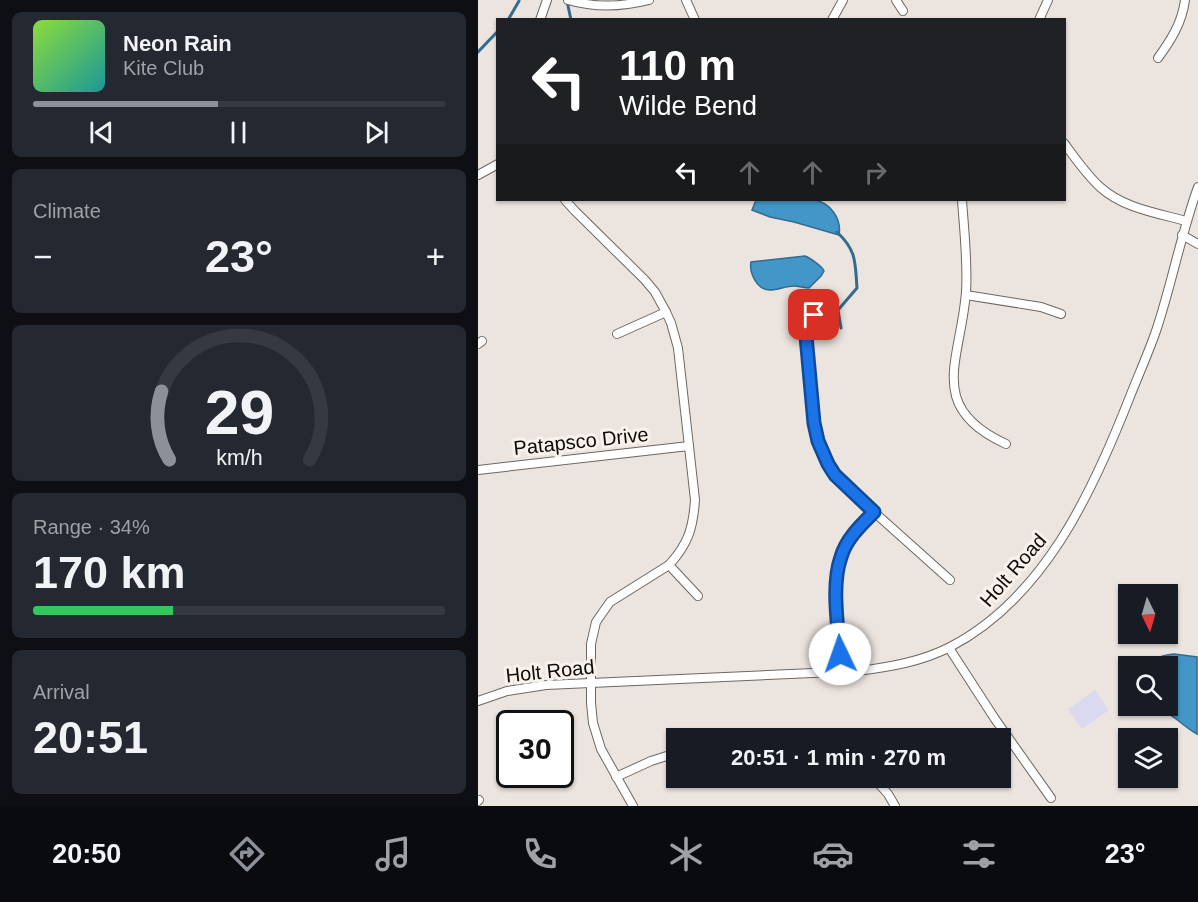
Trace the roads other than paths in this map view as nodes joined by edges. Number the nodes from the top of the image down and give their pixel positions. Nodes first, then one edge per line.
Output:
1 (547, 0) edge
2 (568, 0) edge
3 (649, 0) edge
4 (686, 0) edge
5 (843, 0) edge
6 (896, 0) edge
7 (1048, 0) edge
8 (1185, 0) edge
9 (903, 11) dead end
10 (541, 18) edge
11 (694, 18) edge
12 (833, 18) edge
13 (1040, 18) edge
14 (1158, 58) dead end
15 (1066, 146) edge
16 (496, 165) edge
17 (478, 175) edge
18 (1198, 187) edge
19 (566, 201) edge
20 (962, 201) edge
21 (1186, 221) junction
22 (1182, 235) junction
23 (1198, 244) edge
24 (966, 295) junction
25 (666, 312) junction
26 (1061, 314) dead end
27 (814, 315) dead end
28 (617, 334) dead end
29 (1006, 444) dead end
30 (689, 446) junction
31 (478, 470) edge
32 (874, 512) junction
33 (669, 565) junction
34 (950, 580) dead end
35 (698, 596) dead end
36 (949, 648) junction
37 (840, 672) junction
38 (591, 682) junction
39 (478, 701) edge
40 (666, 756) edge
41 (616, 777) junction
42 (883, 788) edge
43 (1051, 798) dead end
44 (632, 806) edge
45 (895, 806) edge

1 - 10 street
2 - 3 street
4 - 11 street
5 - 12 street
6 - 9 street
7 - 13 street
8 - 14 street
15 - 21 street
16 - 17 street
18 - 21 street, Holt Road
19 - 25 street
20 - 24 street
21 - 22 street, Holt Road
22 - 23 street
22 - 36 street, Holt Road
24 - 26 street
24 - 29 street
25 - 28 street
25 - 30 street
27 - 32 street
30 - 31 street, Patapsco Drive
30 - 33 street
32 - 34 street
32 - 37 street
33 - 35 street
33 - 38 street
36 - 37 street, Holt Road
36 - 43 street
37 - 38 street, Holt Road
38 - 39 street, Holt Road
38 - 41 street
40 - 41 street
41 - 44 street
42 - 45 street

